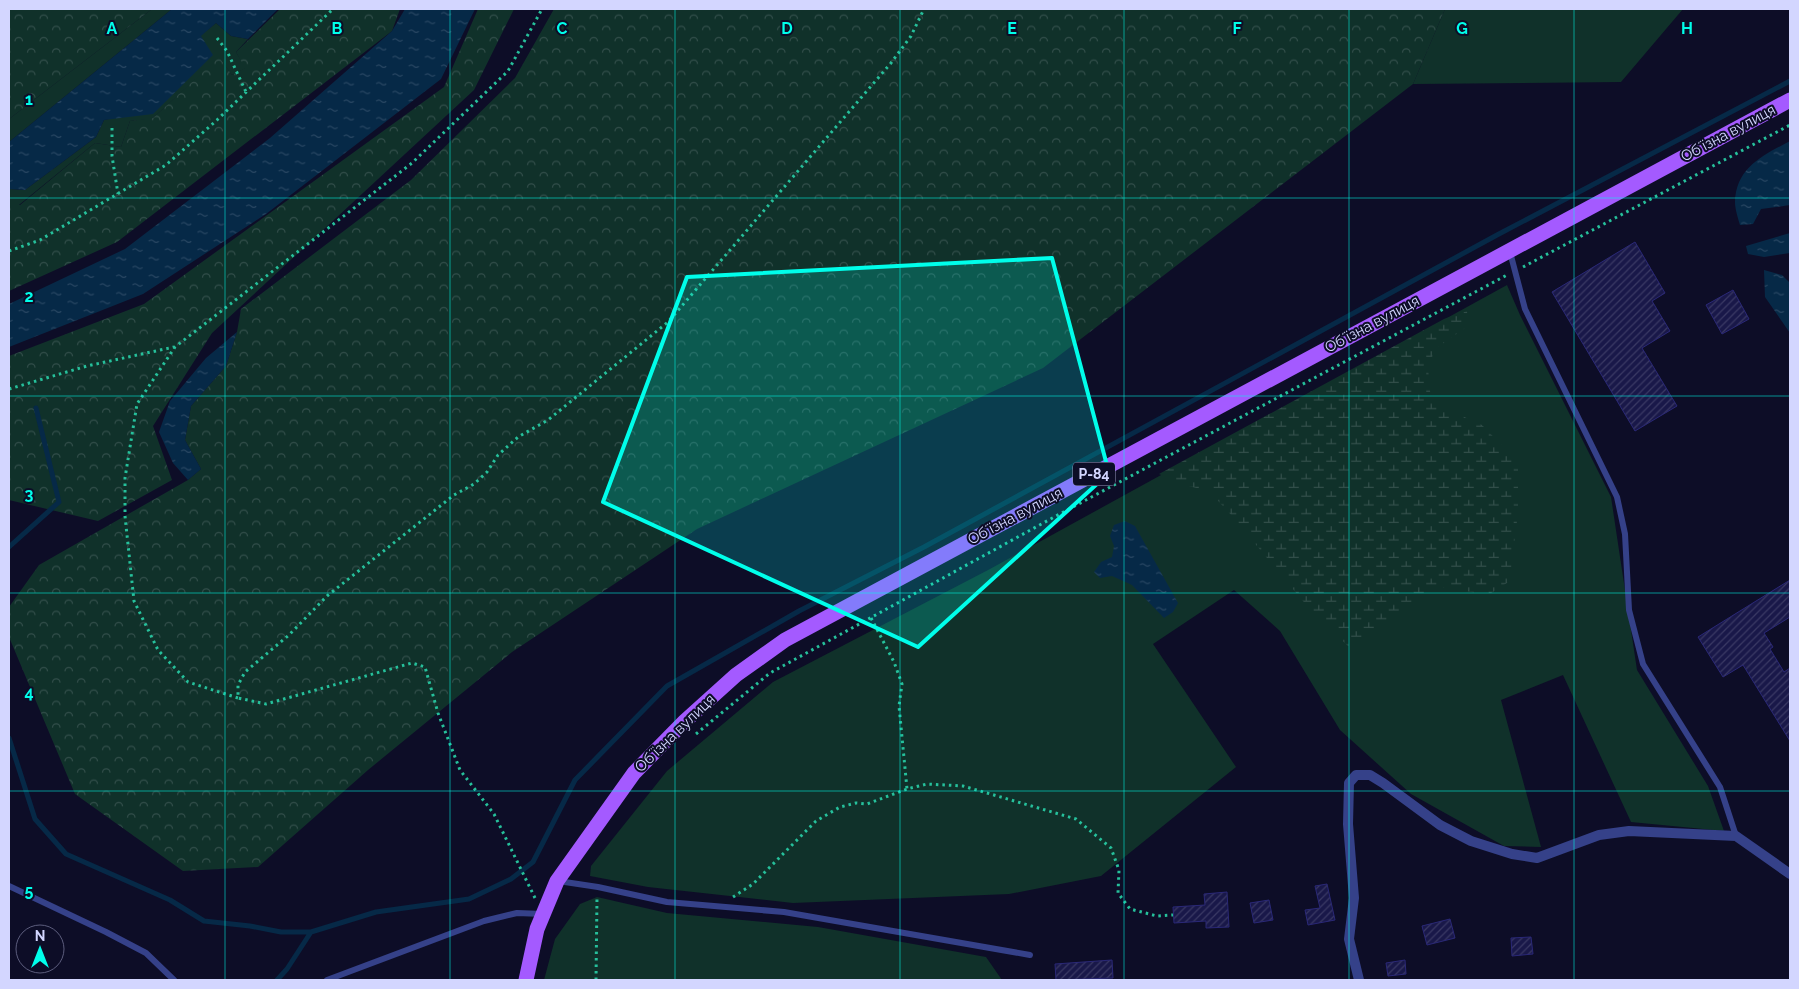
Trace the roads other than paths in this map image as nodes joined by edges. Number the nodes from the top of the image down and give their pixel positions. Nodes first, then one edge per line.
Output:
1 (1790, 100) edge
2 (1510, 250) junction
3 (1736, 836) junction
4 (1790, 874) edge
5 (557, 881) junction
6 (9, 886) edge
7 (543, 914) junction
8 (1030, 955) dead end
9 (174, 980) edge
10 (327, 980) edge
11 (526, 980) edge
12 (1359, 980) edge

1 - 2 main road, Обʼїзна вулиця / Р-84
2 - 3 lane
2 - 5 main road, Обʼїзна вулиця / Р-84
3 - 4 street
3 - 12 street
5 - 7 main road, Обʼїзна вулиця / Р-84
5 - 8 lane
6 - 9 lane
7 - 10 lane
7 - 11 main road, Обʼїзна вулиця / Р-84

